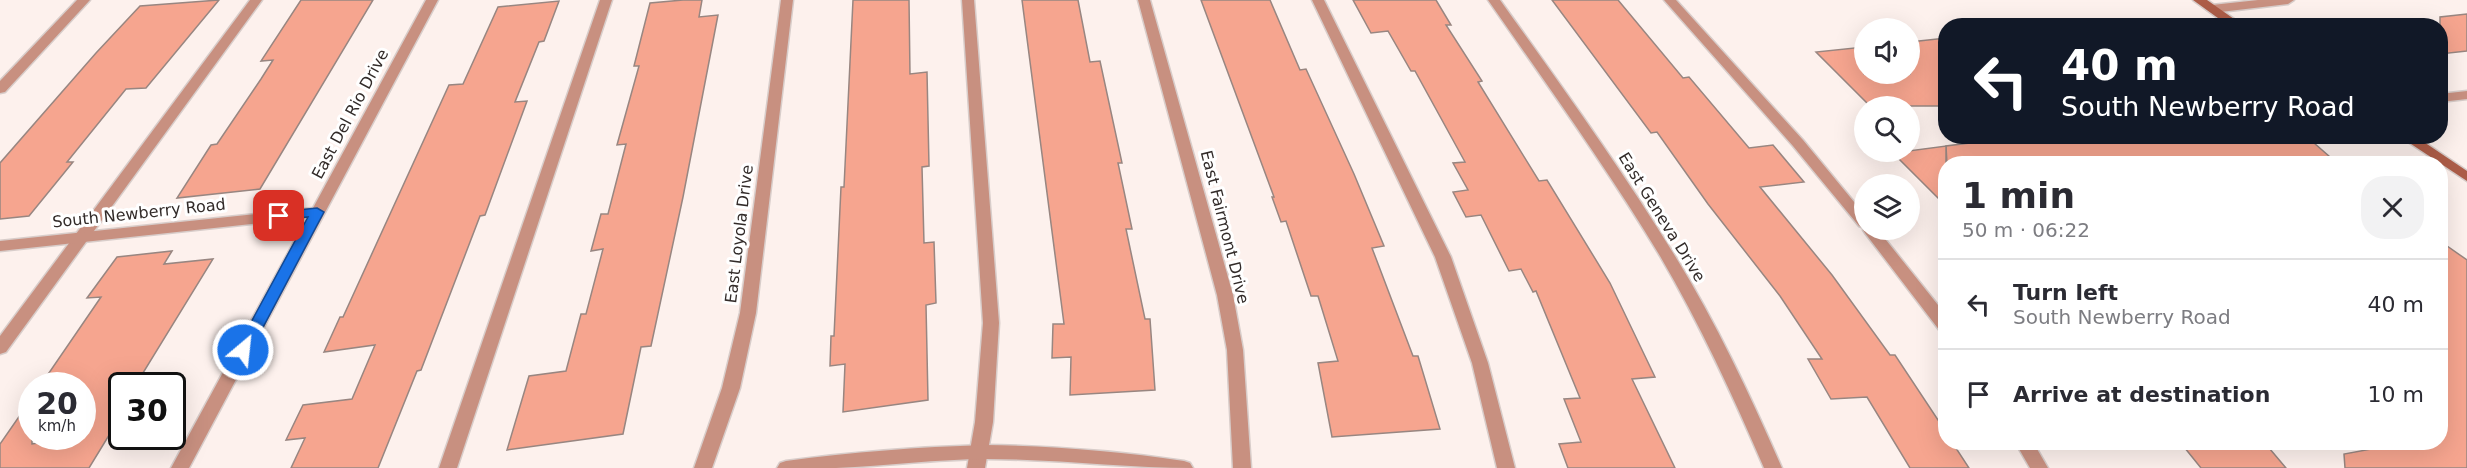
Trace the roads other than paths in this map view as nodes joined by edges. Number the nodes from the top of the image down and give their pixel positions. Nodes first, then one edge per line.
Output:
1 (84, 0) edge
2 (256, 0) edge
3 (432, 0) edge
4 (606, 0) edge
5 (787, 0) edge
6 (968, 0) edge
7 (1144, 0) edge
8 (1318, 0) edge
9 (1494, 0) edge
10 (1670, 0) edge
11 (2199, 0) edge
12 (2288, 0) edge
13 (2212, 9) junction
14 (2226, 18) edge
15 (0, 89) edge
16 (2467, 95) edge
17 (2448, 97) edge
18 (2417, 144) edge
19 (2435, 156) edge
20 (2448, 164) edge
21 (2467, 177) edge
22 (1854, 211) edge
23 (317, 212) junction
24 (81, 238) junction
25 (1878, 240) edge
26 (0, 246) edge
27 (1938, 317) edge
28 (0, 348) edge
29 (2029, 450) edge
30 (978, 460) edge
31 (180, 468) edge
32 (448, 468) edge
33 (703, 468) edge
34 (786, 468) edge
35 (1184, 468) edge
36 (1242, 468) edge
37 (1506, 468) edge
38 (1773, 468) edge
39 (2040, 468) edge

1 - 15 street
2 - 24 street
3 - 23 street, East Del Rio Drive
4 - 32 street
5 - 33 street, East Loyola Drive
6 - 30 street
7 - 36 street, East Fairmont Drive
8 - 37 street
9 - 38 street, East Geneva Drive
10 - 22 street
11 - 13 main road
12 - 13 street
13 - 14 main road
16 - 17 street
18 - 19 main road
20 - 21 main road
23 - 24 street, South Newberry Road
23 - 31 street, East Del Rio Drive
24 - 26 street, South Newberry Road
24 - 28 street
25 - 27 street
29 - 39 street
30 - 34 street
30 - 35 street

